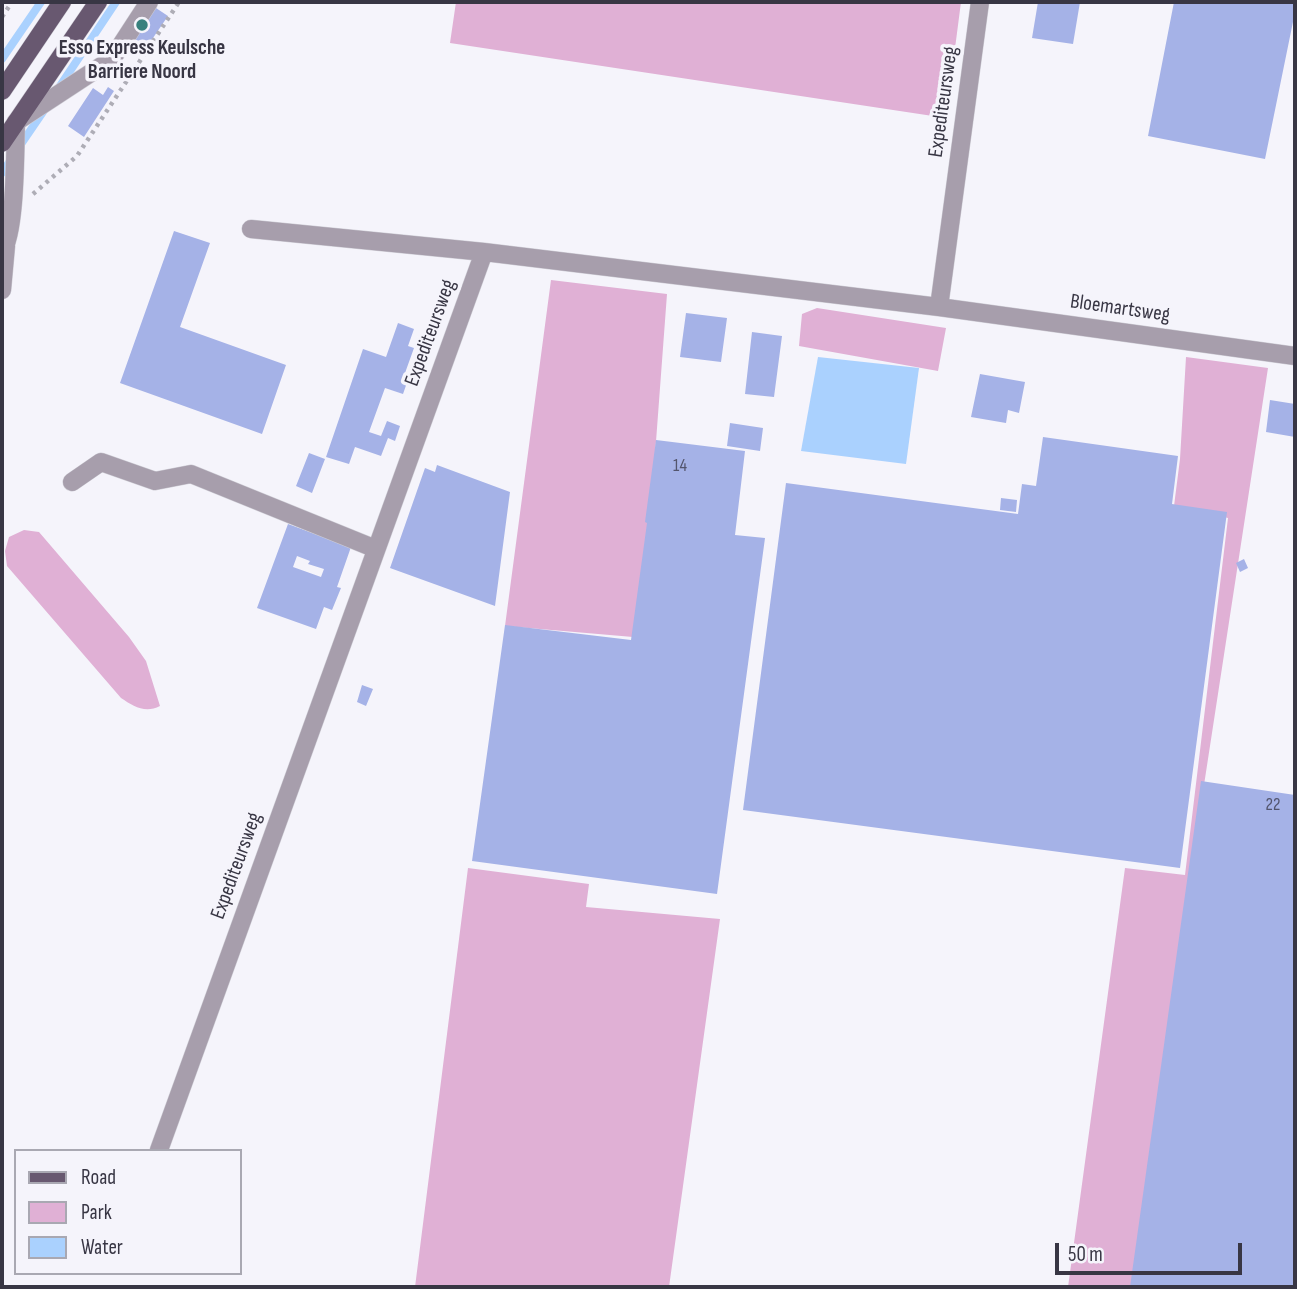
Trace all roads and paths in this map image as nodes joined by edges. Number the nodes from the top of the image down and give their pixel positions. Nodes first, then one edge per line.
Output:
1 (12, 2) edge
2 (62, 2) edge
3 (98, 2) edge
4 (149, 2) edge
5 (179, 2) edge
6 (980, 2) edge
7 (2, 18) edge
8 (2, 91) edge
9 (16, 122) junction
10 (2, 144) edge
11 (12, 213) junction
12 (251, 229) dead end
13 (4, 249) edge
14 (484, 252) junction
15 (2, 290) edge
16 (939, 307) junction
17 (1295, 356) edge
18 (72, 482) dead end
19 (376, 549) junction
20 (159, 1149) edge

1 - 7 path
2 - 8 main road
3 - 9 main road
4 - 9 street
5 - 11 path
6 - 16 street, Expediteursweg
9 - 10 main road
9 - 11 street
11 - 13 street
12 - 14 street
13 - 15 street
14 - 16 street
14 - 19 street, Expediteursweg
16 - 17 street, Bloemartsweg
18 - 19 street
19 - 20 street, Expediteursweg

